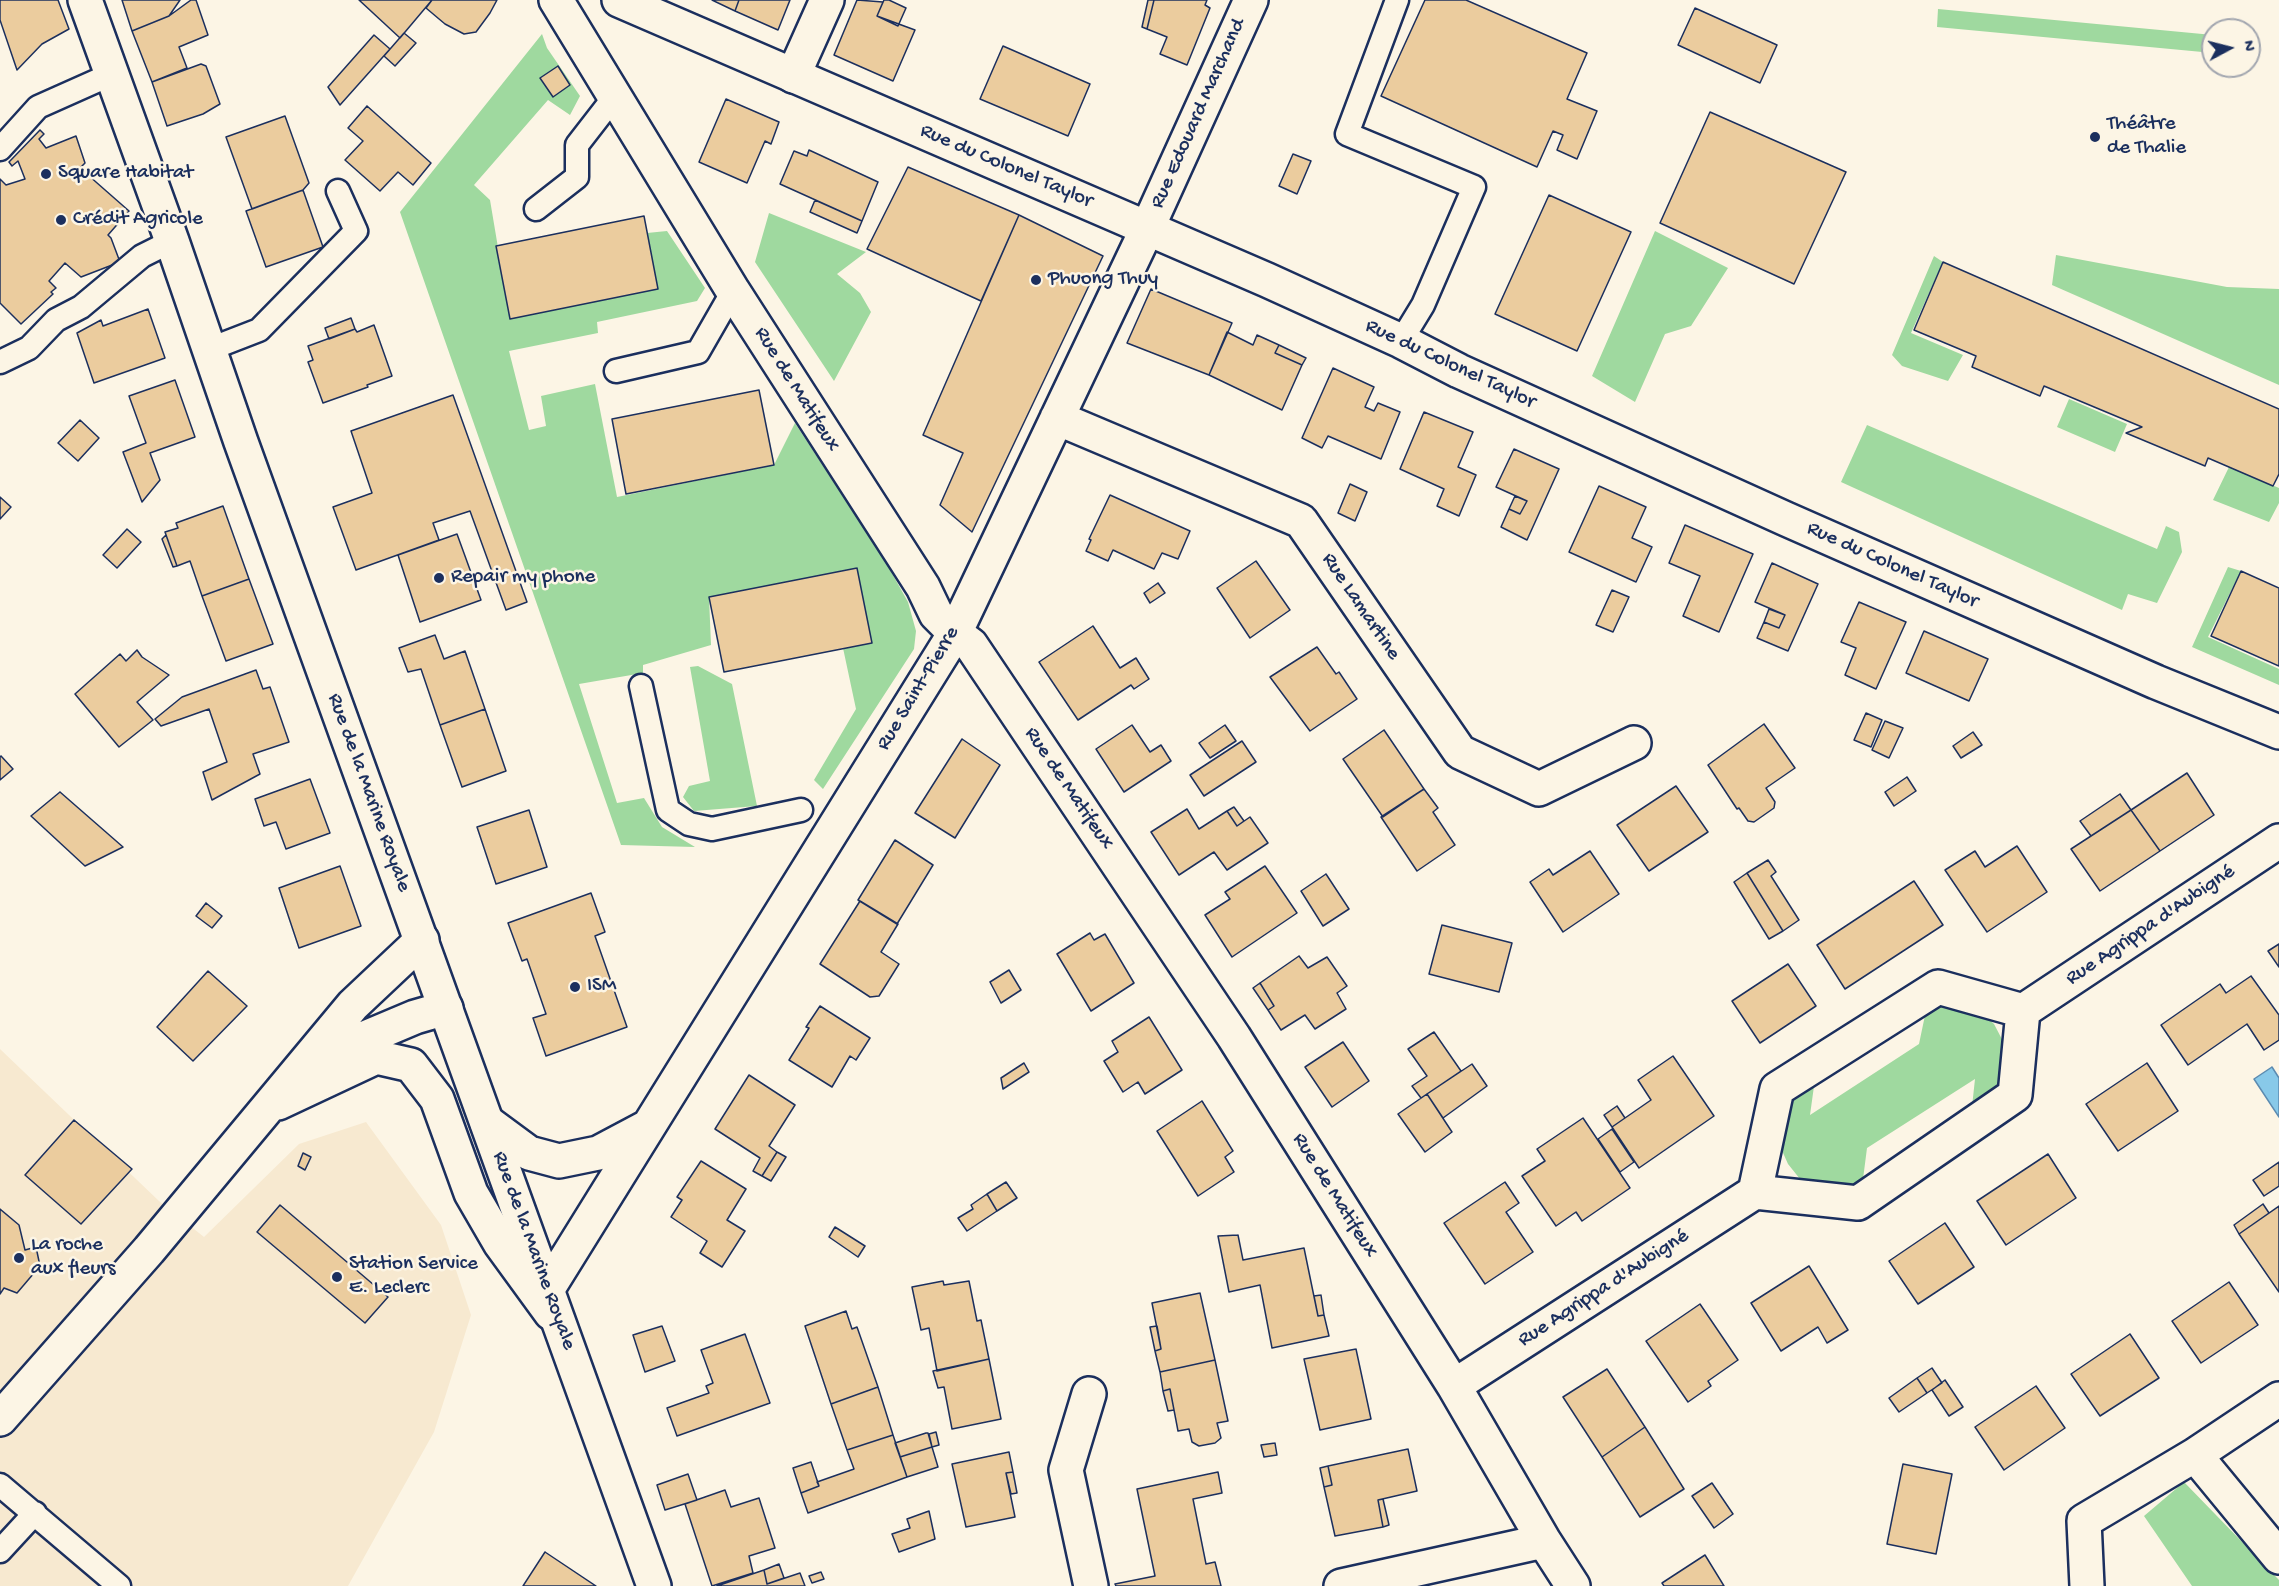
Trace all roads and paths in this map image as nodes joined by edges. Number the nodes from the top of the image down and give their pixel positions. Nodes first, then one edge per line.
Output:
1 (85, 0) edge
2 (556, 0) edge
3 (619, 0) edge
4 (827, 0) edge
5 (1251, 0) edge
6 (1397, 0) edge
7 (112, 74) junction
8 (793, 76) junction
9 (615, 96) junction
10 (0, 149) edge
11 (338, 191) dead end
12 (536, 209) dead end
13 (1147, 229) junction
14 (172, 241) junction
15 (733, 291) junction
16 (1401, 341) junction
17 (210, 349) junction
18 (0, 362) edge
19 (616, 371) dead end
20 (1057, 418) junction
21 (955, 633) junction
22 (641, 686) dead end
23 (2279, 732) edge
24 (1634, 743) dead end
25 (801, 810) dead end
26 (2279, 841) edge
27 (422, 940) junction
28 (446, 1008) junction
29 (2023, 1011) junction
30 (270, 1107) junction
31 (487, 1122) junction
32 (648, 1127) junction
33 (1755, 1192) junction
34 (548, 1290) junction
35 (561, 1326) junction
36 (1454, 1386) junction
37 (1089, 1394) dead end
38 (2279, 1399) edge
39 (0, 1419) edge
40 (2195, 1455) junction
41 (0, 1485) edge
42 (34, 1513) junction
43 (1544, 1541) junction
44 (0, 1551) edge
45 (2279, 1557) edge
46 (110, 1583) edge
47 (654, 1586) edge
48 (1091, 1586) edge
49 (1341, 1586) edge
50 (1573, 1586) edge
51 (2087, 1586) edge

1 - 7 street, Rue de la Marine Royale
2 - 9 street, Rue de Matifeux
3 - 8 street, Rue du Colonel Taylor
4 - 8 street
5 - 13 street, Rue Edouard Marchand
6 - 16 lane
7 - 10 lane
7 - 14 street, Rue de la Marine Royale
8 - 13 street, Rue du Colonel Taylor
9 - 12 lane
9 - 15 street, Rue de Matifeux
11 - 17 lane
13 - 16 street, Rue du Colonel Taylor
13 - 20 street, Rue Saint-Pierre
14 - 17 street, Rue de la Marine Royale
14 - 18 lane
15 - 19 lane
15 - 21 street, Rue de Matifeux
16 - 23 street, Rue du Colonel Taylor
17 - 27 street, Rue de la Marine Royale
20 - 21 street, Rue Saint-Pierre
20 - 24 street, Rue Lamartine
21 - 32 street, Rue Saint-Pierre
21 - 36 street, Rue de Matifeux
22 - 25 lane
26 - 29 street, Rue Agrippa d'Aubigné
27 - 28 street, Rue de la Marine Royale
27 - 30 street
28 - 30 street
28 - 31 street, Rue de la Marine Royale
29 - 33 street
29 - 33 street
30 - 35 street
30 - 39 street
31 - 32 street
31 - 34 street, Rue de la Marine Royale
32 - 34 street, Rue Saint-Pierre
33 - 36 street, Rue Agrippa d'Aubigné
34 - 35 street, Rue de la Marine Royale
35 - 47 street, Rue de la Marine Royale
36 - 43 street, Rue de Matifeux
37 - 48 street
38 - 40 street
40 - 45 street
40 - 51 street
41 - 42 lane
42 - 44 lane
42 - 46 lane
43 - 49 street
43 - 50 street, Rue de Matifeux

